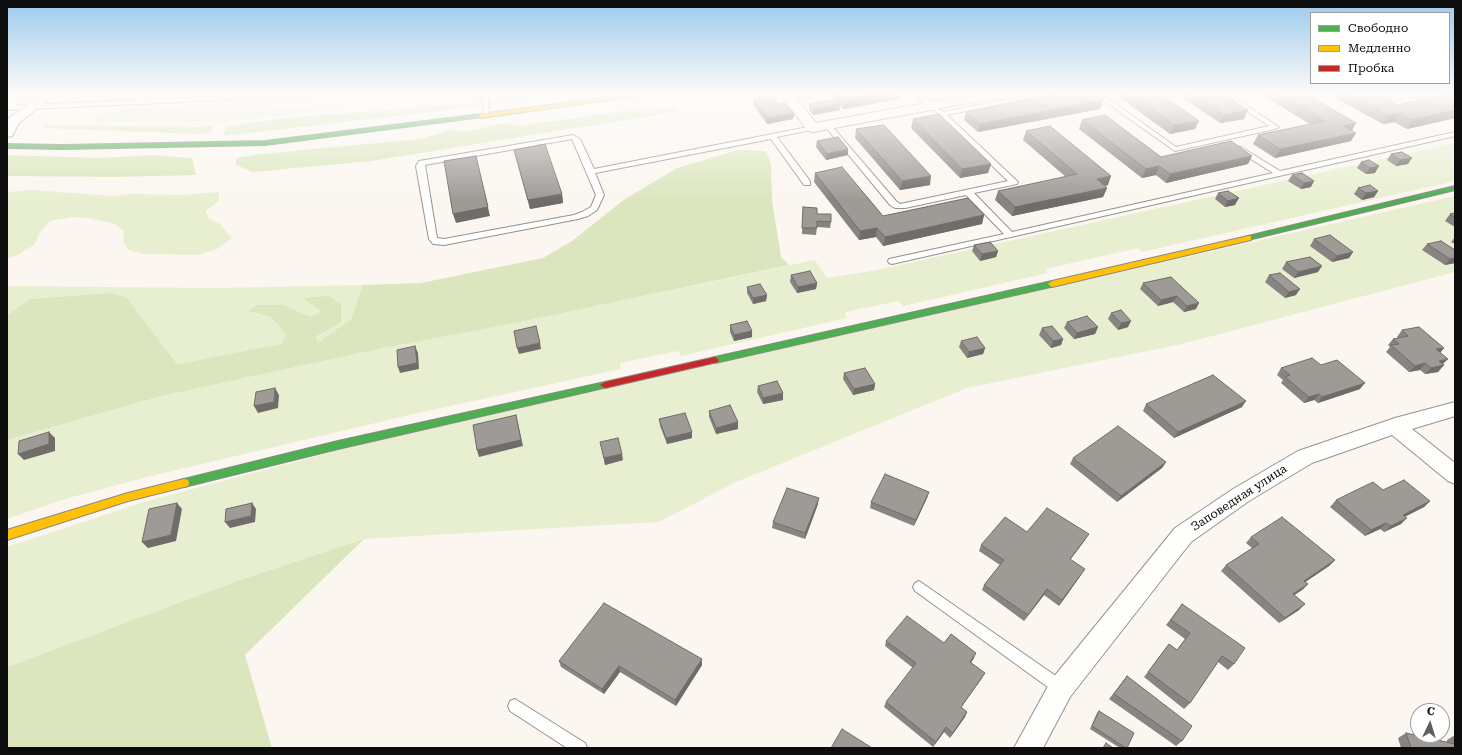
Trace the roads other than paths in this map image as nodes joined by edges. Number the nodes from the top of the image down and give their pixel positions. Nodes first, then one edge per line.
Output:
1 (378, 129) edge
2 (808, 129) edge
3 (831, 129) edge
4 (958, 129) edge
5 (1147, 129) edge
6 (1270, 129) edge
7 (1455, 134) edge
8 (773, 137) junction
9 (7, 138) edge
10 (1226, 139) junction
11 (154, 145) junction
12 (7, 146) edge
13 (591, 172) junction
14 (1279, 174) junction
15 (808, 182) dead end
16 (1455, 188) edge
17 (968, 192) junction
18 (1010, 234) junction
19 (892, 261) dead end
20 (1455, 409) edge
21 (1396, 426) junction
22 (1455, 475) edge
23 (7, 535) edge
24 (919, 588) dead end
25 (1061, 688) junction
26 (515, 706) dead end
27 (580, 748) edge
28 (1028, 748) edge

1 - 11 street
2 - 8 lane
3 - 17 lane
4 - 17 lane
5 - 10 lane
6 - 10 lane
7 - 14 lane
8 - 13 lane
8 - 15 lane
9 - 11 street
10 - 14 lane
11 - 12 street
13 - 13 lane
14 - 18 lane
16 - 23 street
17 - 18 lane
18 - 19 lane
20 - 21 street, Заповедная улица
21 - 22 street
21 - 25 street, Заповедная улица
24 - 25 lane
25 - 28 street, Заповедная улица
26 - 27 lane

